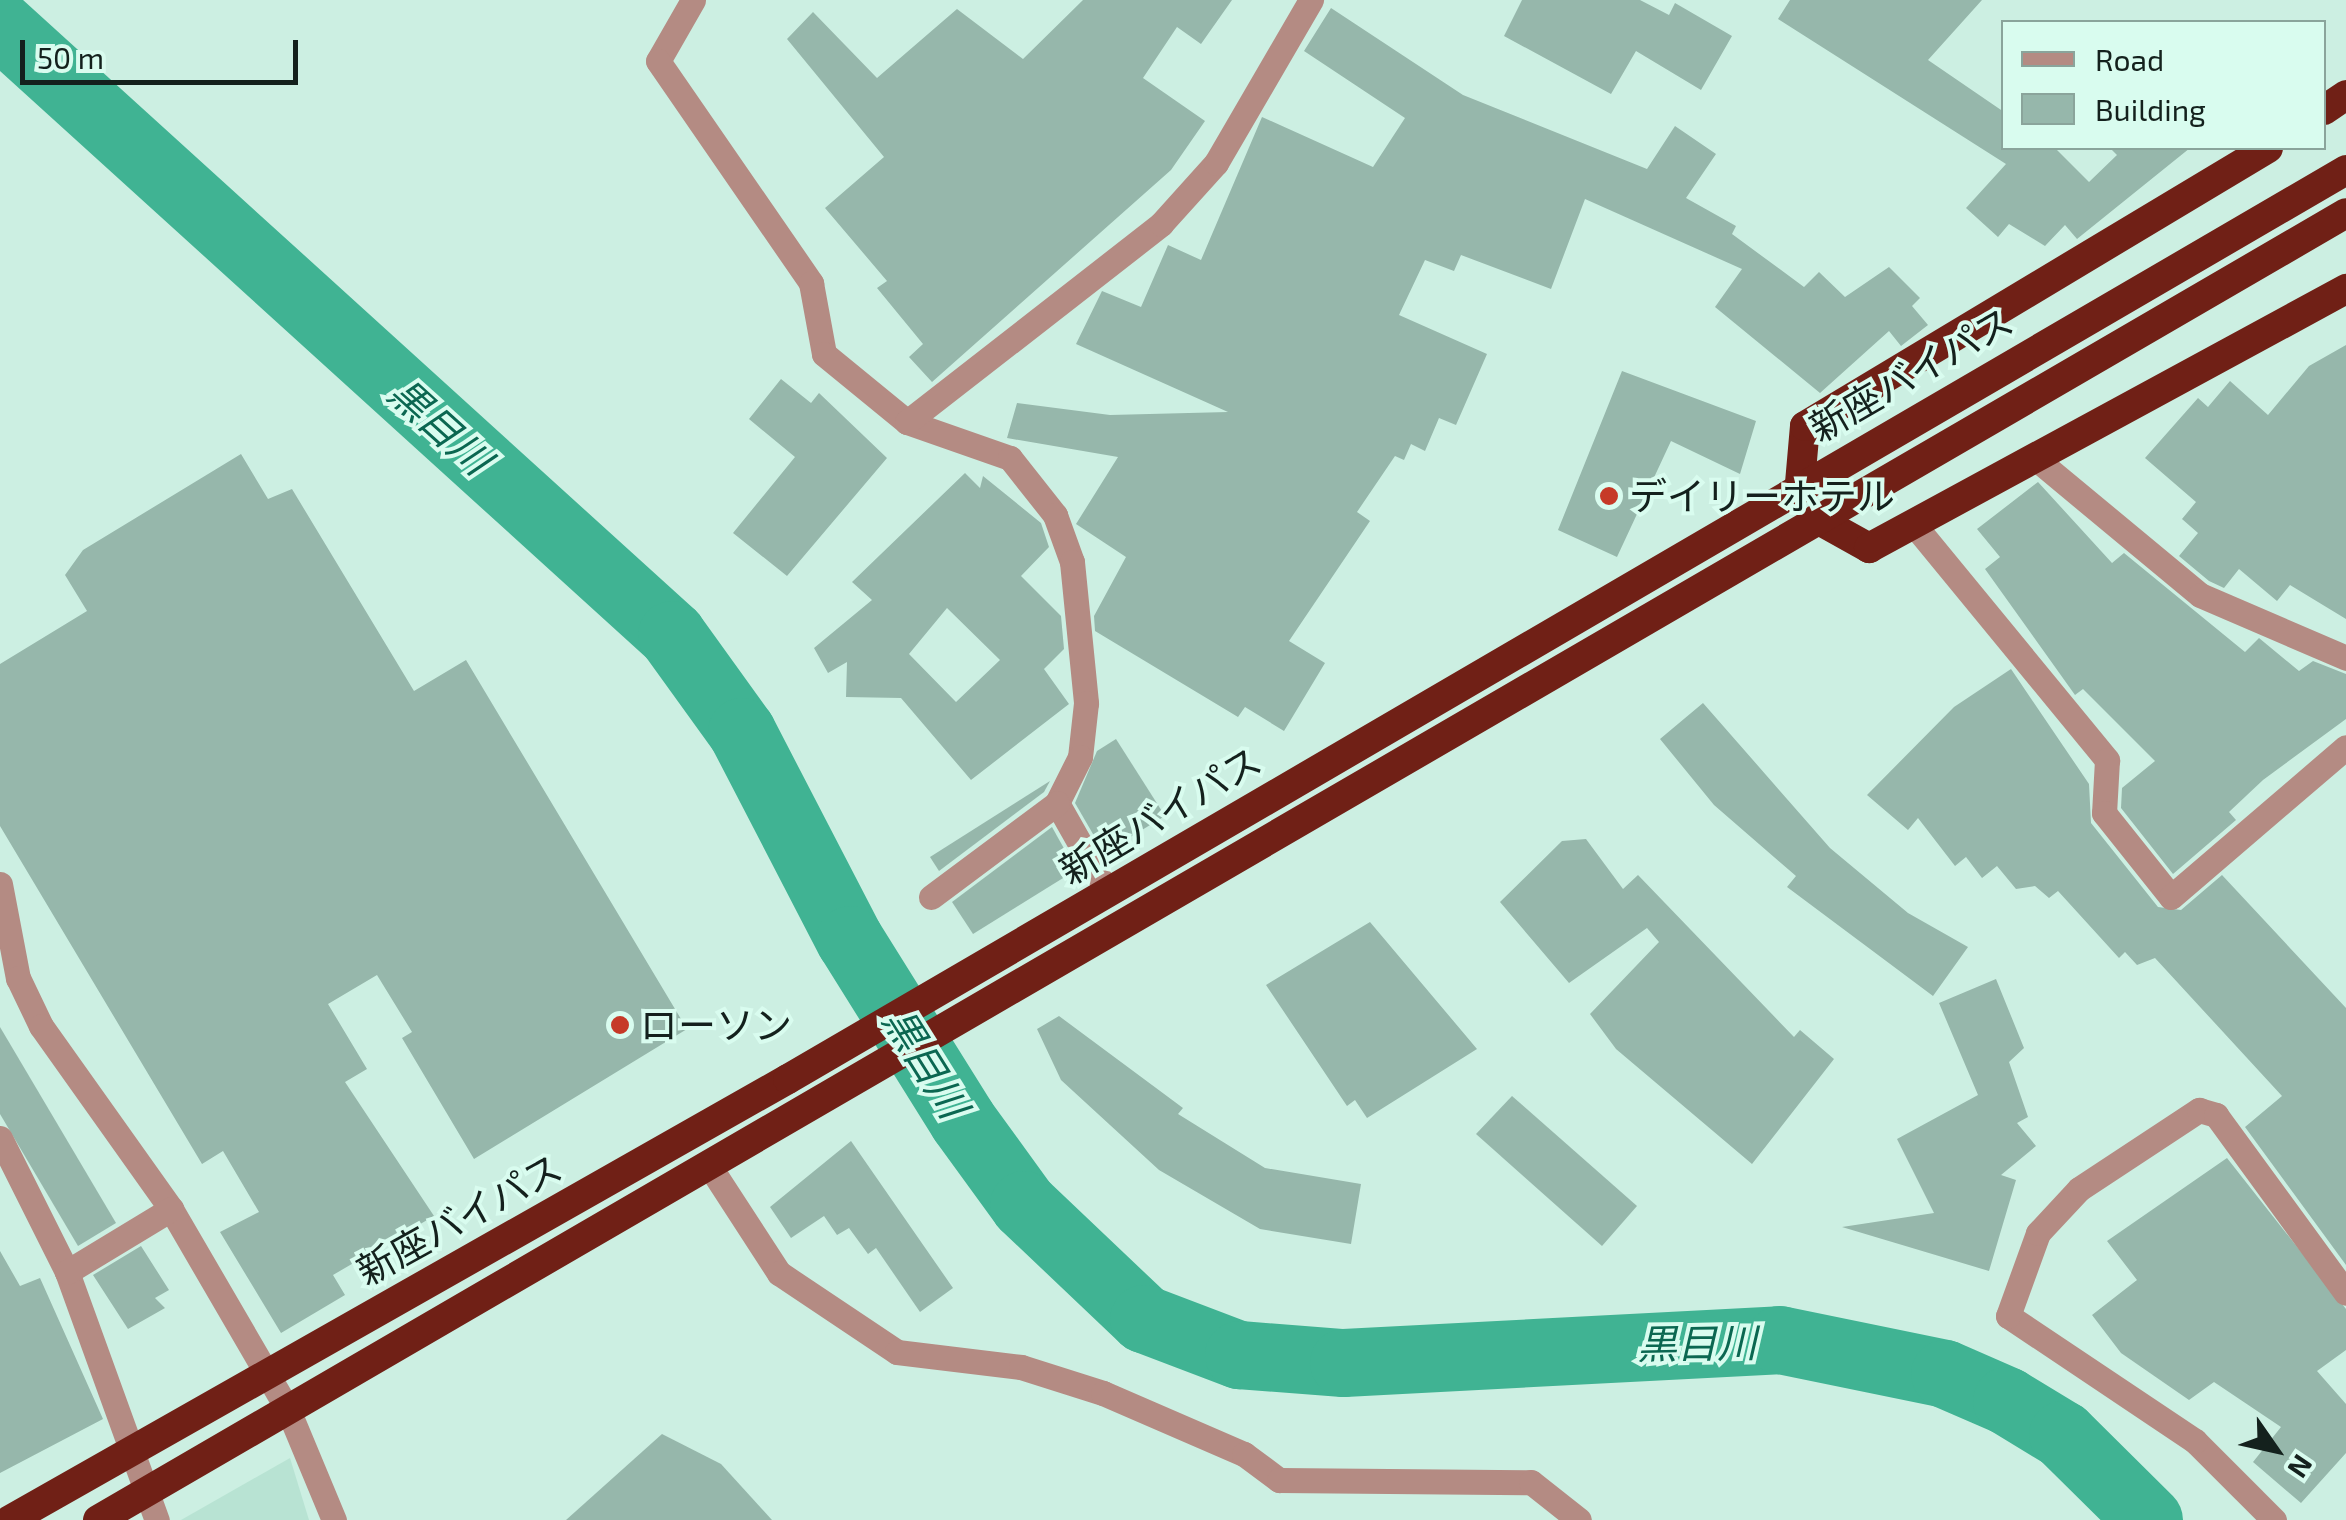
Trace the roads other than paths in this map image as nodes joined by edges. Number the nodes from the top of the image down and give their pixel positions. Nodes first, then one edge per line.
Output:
1 (693, 0) edge
2 (1310, 0) edge
3 (2265, 150) edge
4 (2346, 170) edge
5 (2346, 213) edge
6 (2346, 290) edge
7 (907, 422) junction
8 (2034, 458) junction
9 (1800, 483) junction
10 (1817, 519) junction
11 (1915, 526) junction
12 (2346, 658) edge
13 (2346, 747) edge
14 (1057, 803) junction
15 (0, 884) edge
16 (1108, 893) junction
17 (930, 897) dead end
18 (5, 948) edge
19 (0, 1138) edge
20 (712, 1170) junction
21 (171, 1209) junction
22 (68, 1272) junction
23 (2346, 1293) edge
24 (260, 1375) junction
25 (289, 1412) junction
26 (138, 1452) junction
27 (155, 1506) edge
28 (10, 1520) edge
29 (98, 1520) edge
30 (334, 1520) edge
31 (1579, 1520) edge
32 (2274, 1520) edge

1 - 7 street
2 - 7 street
3 - 9 highway
4 - 9 highway, 新座バイパス
5 - 10 highway, 新座バイパス
6 - 8 highway
7 - 14 street
8 - 11 highway
8 - 12 street
9 - 16 highway, 新座バイパス
10 - 11 highway
10 - 20 highway, 新座バイパス
11 - 13 street
14 - 16 street
14 - 17 street
15 - 18 street
16 - 24 highway, 新座バイパス
18 - 21 street
19 - 22 street
20 - 25 highway, 新座バイパス
20 - 31 street
21 - 22 street
21 - 24 street
22 - 26 street
23 - 32 street
24 - 25 street
24 - 26 highway, 新座バイパス
25 - 27 highway, 新座バイパス
25 - 30 street
26 - 27 street
26 - 28 highway, 新座バイパス
27 - 29 highway, 新座バイパス

